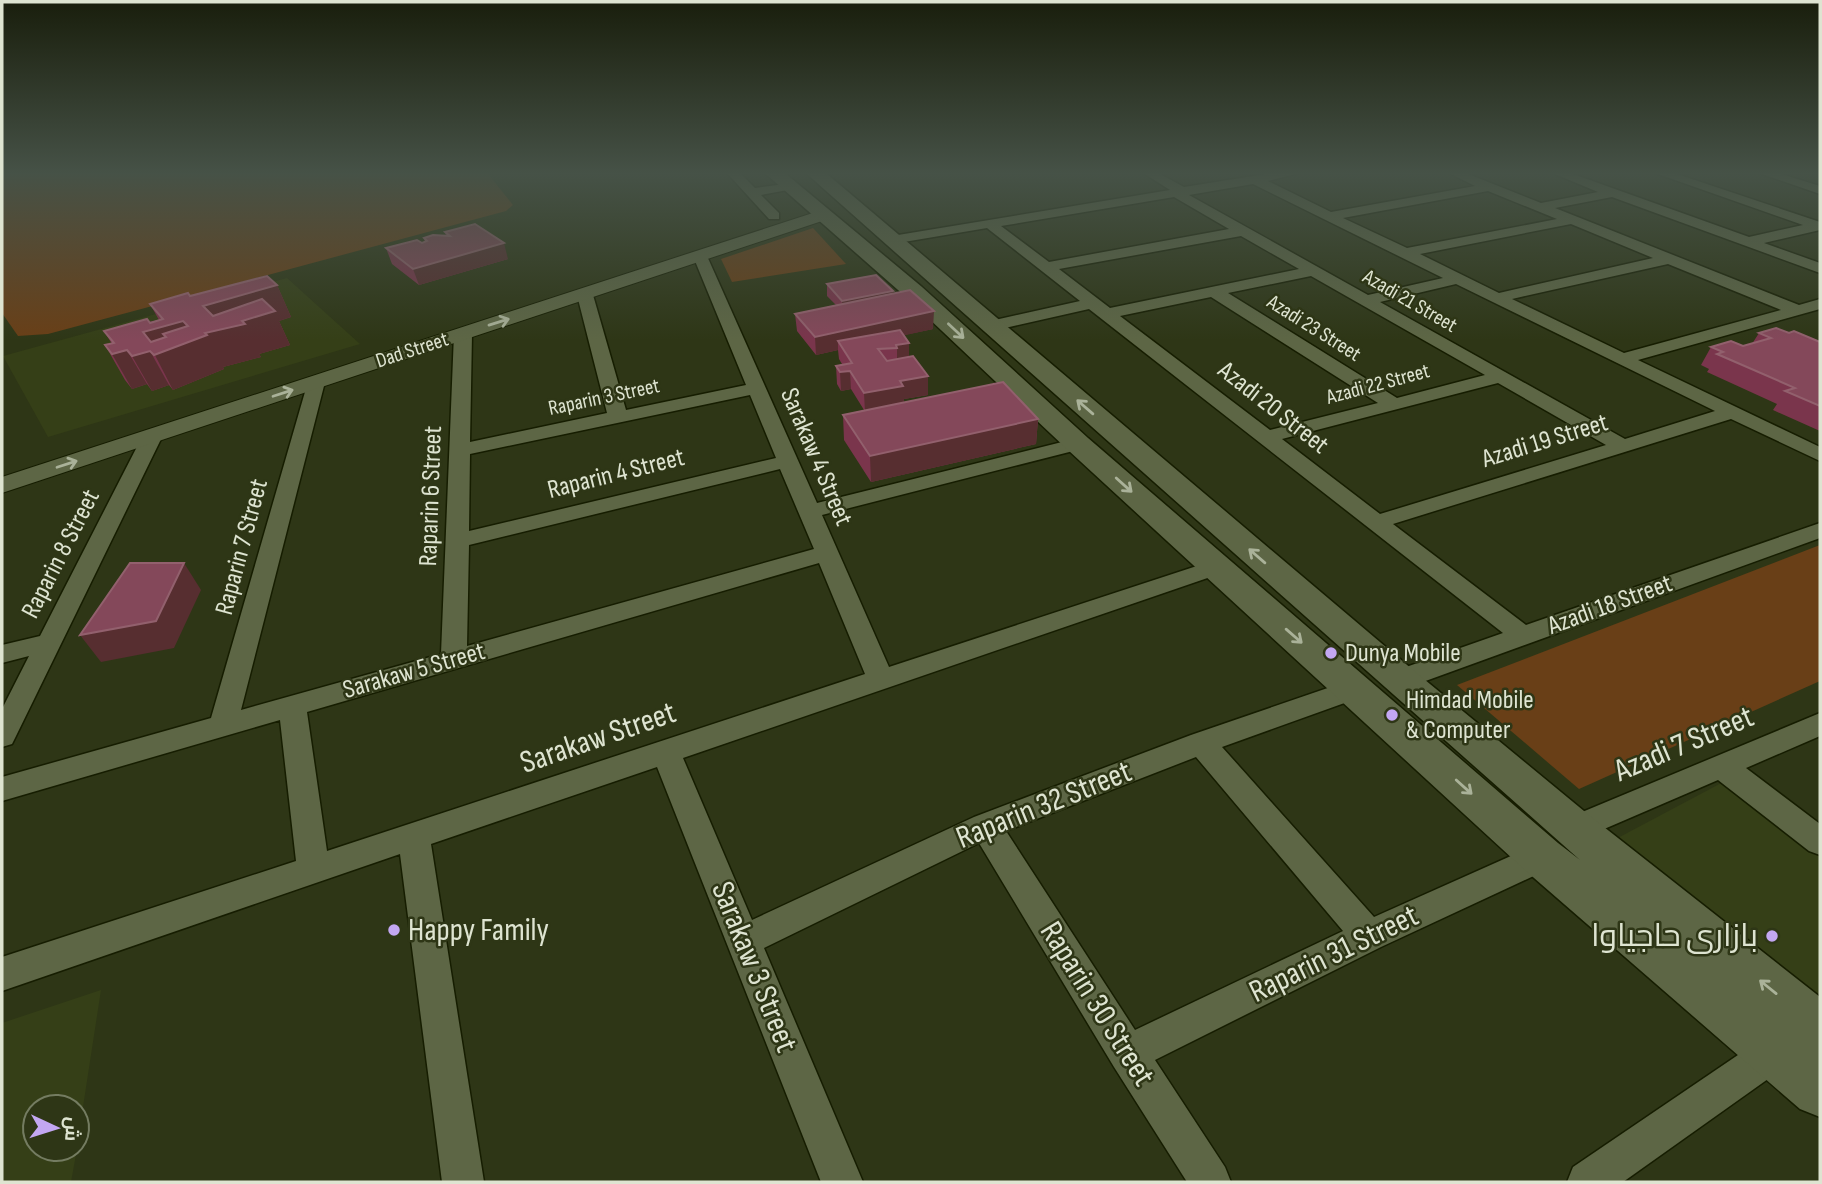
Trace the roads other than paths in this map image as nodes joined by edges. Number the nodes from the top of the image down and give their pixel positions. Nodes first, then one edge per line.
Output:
1 (701, 229) edge
2 (740, 229) edge
3 (841, 229) edge
4 (868, 229) edge
5 (958, 229) edge
6 (997, 229) edge
7 (1239, 229) edge
8 (1356, 229) edge
9 (1526, 229) edge
10 (1596, 229) edge
11 (1713, 229) edge
12 (1805, 229) edge
13 (1242, 231) junction
14 (892, 240) junction
15 (1748, 242) junction
16 (1405, 253) junction
17 (700, 256) junction
18 (1668, 259) junction
19 (1047, 267) junction
20 (1820, 268) edge
21 (1311, 271) junction
22 (1457, 279) junction
23 (929, 290) junction
24 (1213, 291) junction
25 (584, 295) junction
26 (1496, 298) junction
27 (1363, 301) junction
28 (1820, 304) edge
29 (1100, 308) junction
30 (1797, 310) junction
31 (992, 326) junction
32 (463, 334) junction
33 (375, 353) junction
34 (1620, 359) junction
35 (1500, 377) junction
36 (316, 382) junction
37 (757, 388) junction
38 (1392, 403) junction
39 (1730, 413) junction
40 (618, 417) junction
41 (153, 435) junction
42 (1268, 437) junction
43 (1078, 444) junction
44 (1623, 446) junction
45 (460, 450) junction
46 (1820, 455) edge
47 (788, 461) junction
48 (2, 464) edge
49 (2, 485) edge
50 (809, 512) junction
51 (1377, 522) junction
52 (1820, 530) edge
53 (458, 541) junction
54 (827, 553) junction
55 (1217, 568) junction
56 (1523, 636) junction
57 (50, 642) junction
58 (2, 654) edge
59 (454, 660) junction
60 (881, 680) junction
61 (1399, 680) junction
62 (1354, 689) junction
63 (292, 706) junction
64 (1820, 724) edge
65 (223, 726) junction
66 (2, 736) edge
67 (1201, 743) junction
68 (666, 752) junction
69 (1721, 766) junction
70 (2, 789) edge
71 (985, 826) junction
72 (1574, 829) junction
73 (414, 837) junction
74 (1820, 842) edge
75 (1542, 857) junction
76 (313, 869) junction
77 (1369, 936) junction
78 (743, 941) junction
79 (2, 974) edge
80 (1820, 1030) edge
81 (1776, 1051) junction
82 (1127, 1054) junction
83 (1820, 1089) edge
84 (463, 1182) edge
85 (842, 1182) edge
86 (1210, 1182) edge
87 (1588, 1182) edge

1 - 33 street, Dad Street
2 - 17 street, Dad Street
3 - 23 main road
4 - 14 main road
5 - 14 street
6 - 19 street, Azadi 20 Street
7 - 13 street, Azadi 21 Street
8 - 16 street
9 - 16 street
10 - 18 street
11 - 15 street
12 - 15 street
13 - 19 street
13 - 21 street, Azadi 21 Street
14 - 23 main road
15 - 20 street
16 - 22 street
17 - 25 street, Dad Street
17 - 37 street, Sarakaw 4 Street
18 - 26 street
18 - 30 street
19 - 29 street, Azadi 20 Street
21 - 24 street
21 - 27 street, Azadi 21 Street
22 - 26 street
22 - 27 street
23 - 31 main road
23 -> 43 main road
24 - 29 street
24 - 38 street, Azadi 23 Street
32 -> 25 street, Dad Street
25 - 40 street
26 - 34 street
27 - 35 street, Azadi 21 Street
28 - 30 street
29 - 31 street
29 - 42 street, Azadi 20 Street
30 - 34 street
61 -> 31 main road
32 - 33 street, Dad Street
32 - 45 street, Raparin 6 Street
33 - 36 street, Dad Street
33 - 48 street, Dad Street
34 - 39 street
35 - 38 street, Azadi 22 Street
35 - 44 street, Azadi 21 Street
41 -> 36 street, Dad Street
36 - 65 street, Raparin 7 Street
37 - 40 street, Raparin 3 Street
37 - 47 street, Sarakaw 4 Street
38 - 42 street, Azadi 22 Street
39 - 44 street, Azadi 19 Street
39 - 46 street
40 - 45 street, Raparin 3 Street
49 -> 41 street, Dad Street
41 - 57 street, Raparin 8 Street
42 - 51 street, Azadi 20 Street
43 - 50 street
43 -> 55 main road
44 - 51 street, Azadi 19 Street
45 - 53 street, Raparin 6 Street
47 - 50 street, Sarakaw 4 Street
47 - 53 street, Raparin 4 Street
50 - 54 street, Sarakaw 4 Street
51 - 56 street, Azadi 20 Street
52 - 56 street, Azadi 18 Street
53 - 59 street, Raparin 6 Street
54 - 59 street, Sarakaw 5 Street
54 - 60 street, Sarakaw 4 Street
55 - 60 street, Sarakaw Street
55 -> 62 main road
56 - 61 street, Azadi 18 Street
57 - 58 street
57 - 66 street, Raparin 8 Street
59 - 63 street, Sarakaw 5 Street
60 - 68 street, Sarakaw Street
61 - 72 main road
62 - 67 street, Raparin 32 Street
62 -> 75 main road
63 - 65 street, Sarakaw 5 Street
63 - 76 street
64 - 69 street, Azadi 7 Street
65 - 70 street, Sarakaw 5 Street
67 - 71 street, Raparin 32 Street
67 - 77 street
68 - 73 street, Sarakaw Street
68 - 78 street, Sarakaw 3 Street
69 - 72 street, Azadi 7 Street
69 - 74 street
71 - 78 street, Raparin 32 Street
71 - 82 street, Raparin 30 Street
80 -> 72 main road
73 - 76 street, Sarakaw Street
73 - 84 street
75 - 77 street, Raparin 31 Street
75 - 81 main road
76 - 79 street, Sarakaw Street
77 - 82 street, Raparin 31 Street
78 - 85 street, Sarakaw 3 Street
81 - 83 main road
81 - 87 street
82 - 86 street, Raparin 30 Street

